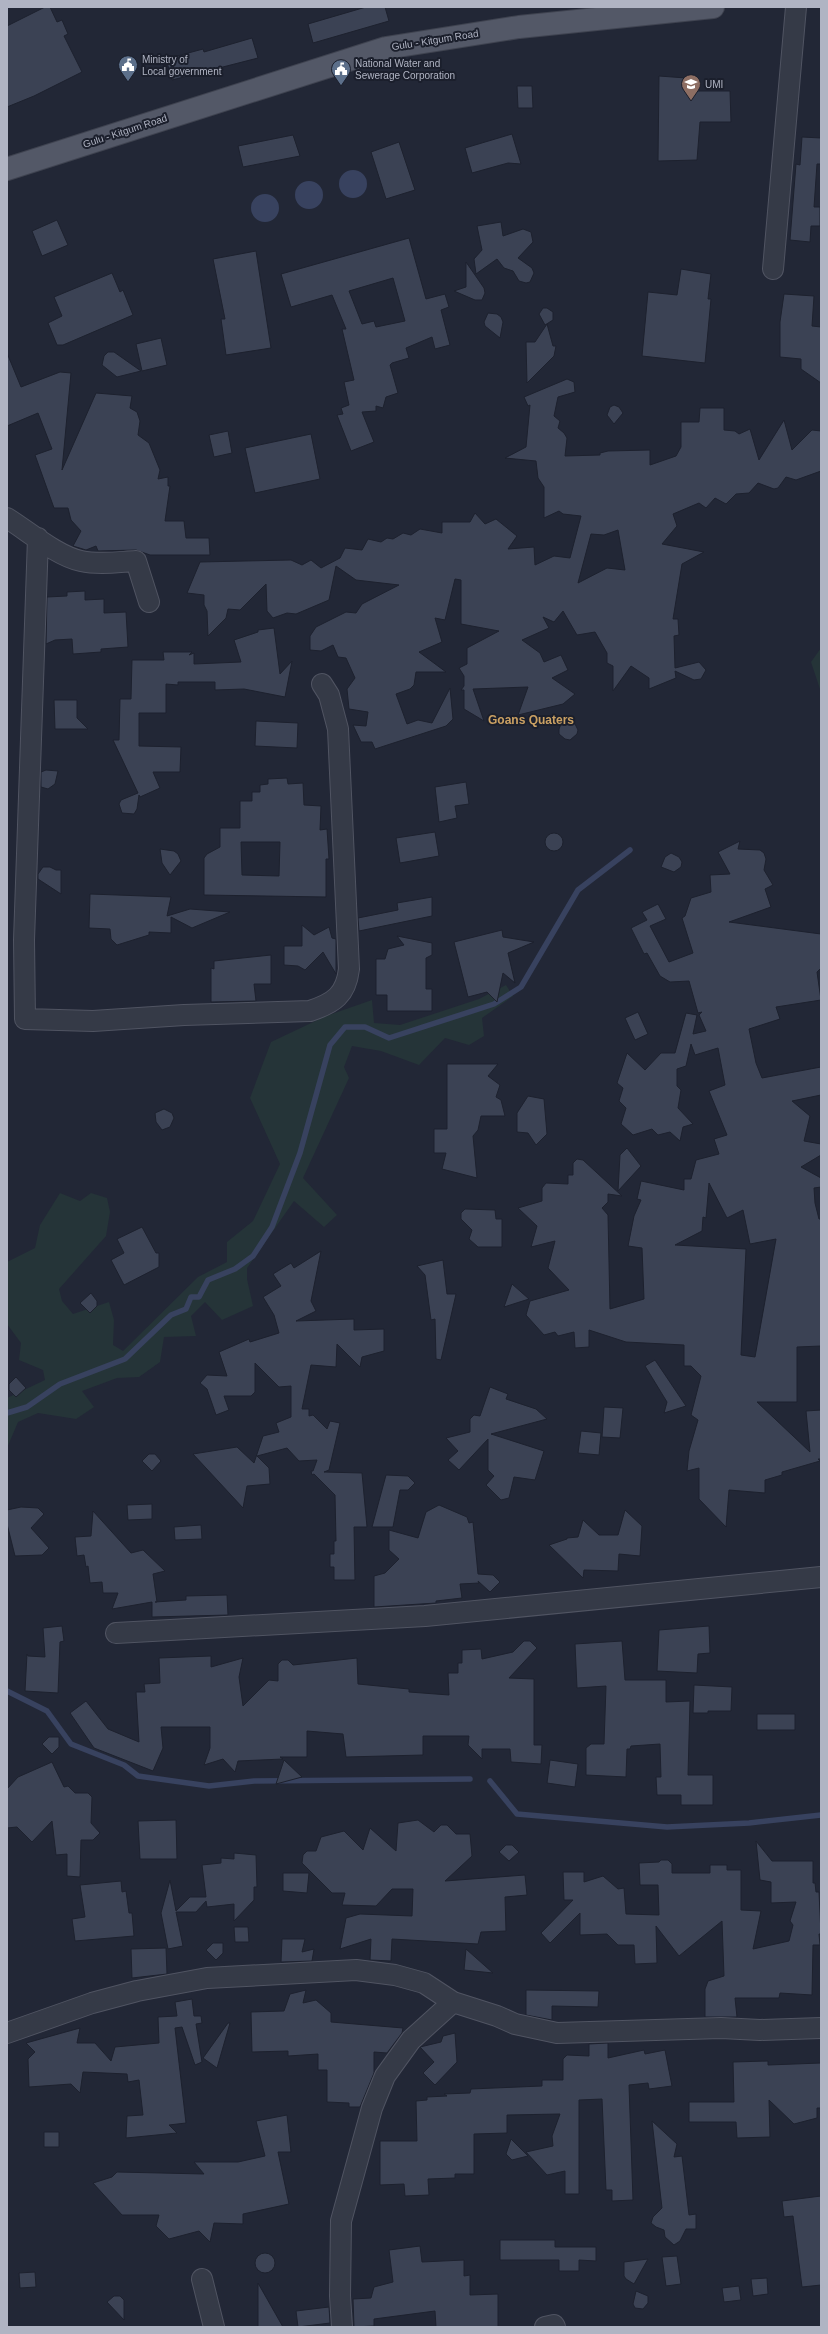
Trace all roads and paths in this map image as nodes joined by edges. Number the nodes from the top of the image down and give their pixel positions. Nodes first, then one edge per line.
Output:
1 (713, 7) edge
2 (796, 7) edge
3 (7, 169) edge
4 (773, 269) dead end
5 (7, 518) edge
6 (38, 538) junction
7 (149, 602) dead end
8 (322, 684) dead end
9 (821, 1577) edge
10 (116, 1633) dead end
11 (453, 2002) junction
12 (821, 2028) edge
13 (7, 2033) edge
14 (202, 2280) dead end
15 (214, 2327) edge
16 (342, 2327) edge
17 (545, 2327) edge
18 (555, 2327) edge

1 - 3 main road, Gulu - Kitgum Road
2 - 4 street
5 - 6 street
6 - 7 street
6 - 8 street
9 - 10 street
11 - 12 street
11 - 13 street
11 - 16 street
14 - 15 street
17 - 18 street

